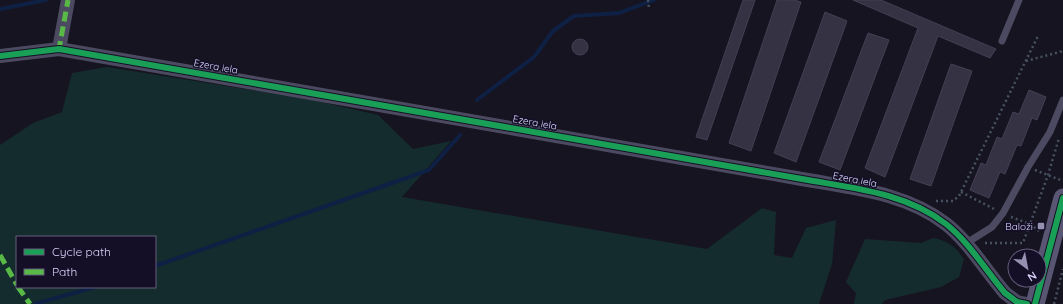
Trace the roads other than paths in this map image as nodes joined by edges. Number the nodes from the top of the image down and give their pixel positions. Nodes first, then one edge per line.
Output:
1 (68, 0) edge
2 (1009, 0) edge
3 (1018, 2) edge
4 (1002, 42) dead end
5 (59, 49) junction
6 (0, 56) edge
7 (1063, 100) edge
8 (1063, 198) edge
9 (965, 244) junction
10 (1027, 304) edge
11 (1035, 304) edge

1 - 5 street
2 - 3 lane
3 - 4 lane
5 - 6 street, Ezera iela
5 - 9 street, Ezera iela
7 - 9 lane
8 - 11 main road
9 - 10 street, Ezera iela

